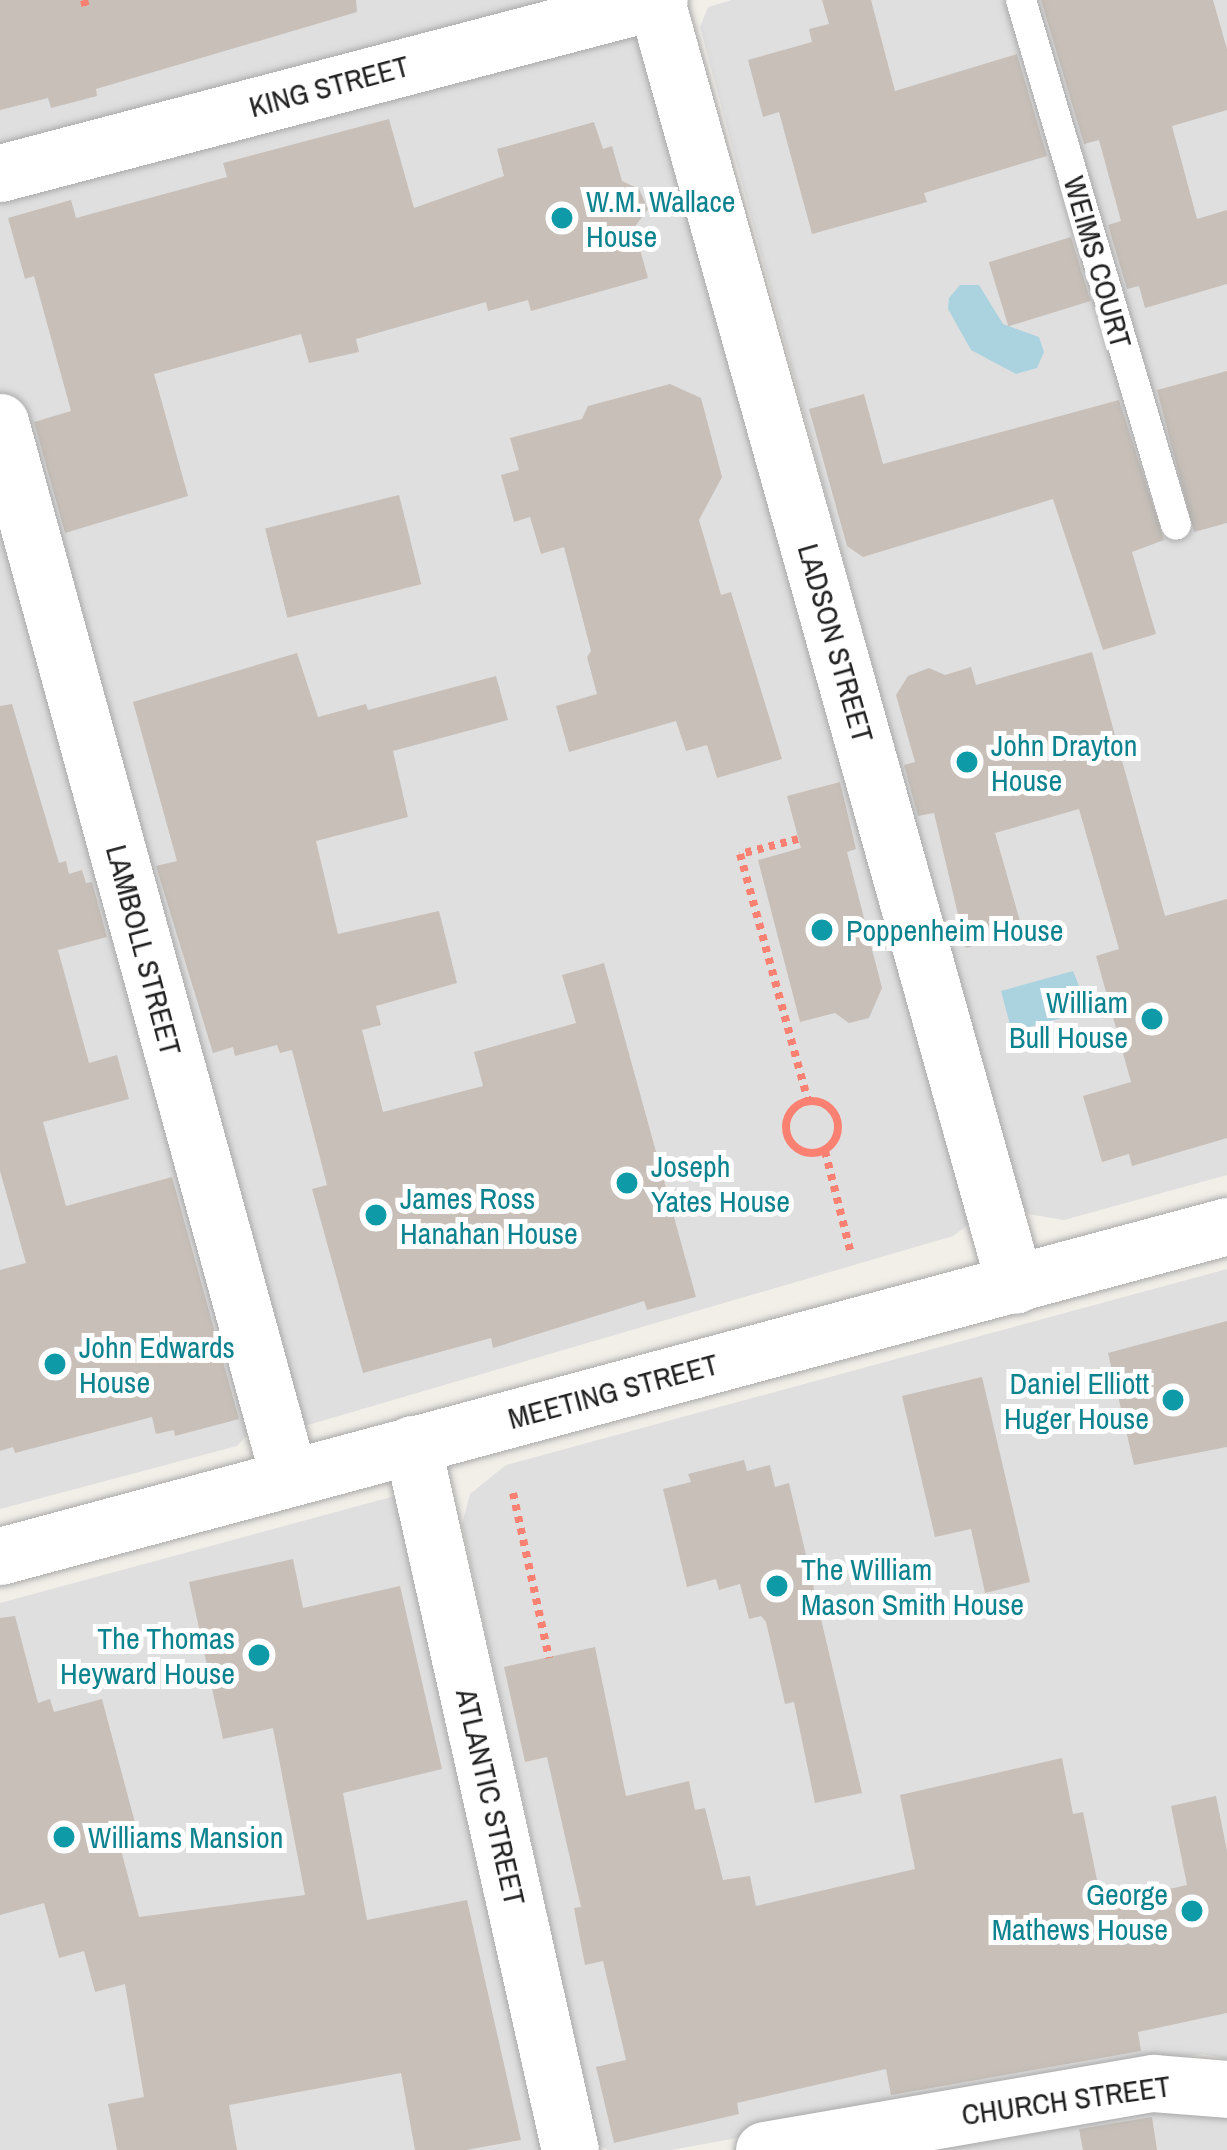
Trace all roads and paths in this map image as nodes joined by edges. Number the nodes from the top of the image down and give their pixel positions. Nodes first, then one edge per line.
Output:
1 (657, 0) edge
2 (1021, 0) edge
3 (0, 173) edge
4 (0, 422) edge
5 (1175, 525) dead end
6 (798, 839) dead end
7 (808, 1101) junction
8 (825, 1151) junction
9 (1227, 1226) edge
10 (850, 1250) dead end
11 (1016, 1285) junction
12 (412, 1444) junction
13 (289, 1478) junction
14 (513, 1492) dead end
15 (0, 1556) edge
16 (549, 1658) dead end
17 (1227, 2089) edge
18 (570, 2150) edge
19 (764, 2150) edge

1 - 3 street, KING STREET
1 - 11 street, LADSON STREET
2 - 5 lane, WEIMS COURT
4 - 13 street, LAMBOLL STREET
6 - 7 path
7 - 8 path
7 - 8 path
8 - 10 path
9 - 11 street, MEETING STREET
11 - 12 street, MEETING STREET
12 - 13 street, MEETING STREET
12 - 18 street, ATLANTIC STREET
13 - 15 street, MEETING STREET
14 - 16 path
17 - 19 street, CHURCH STREET

